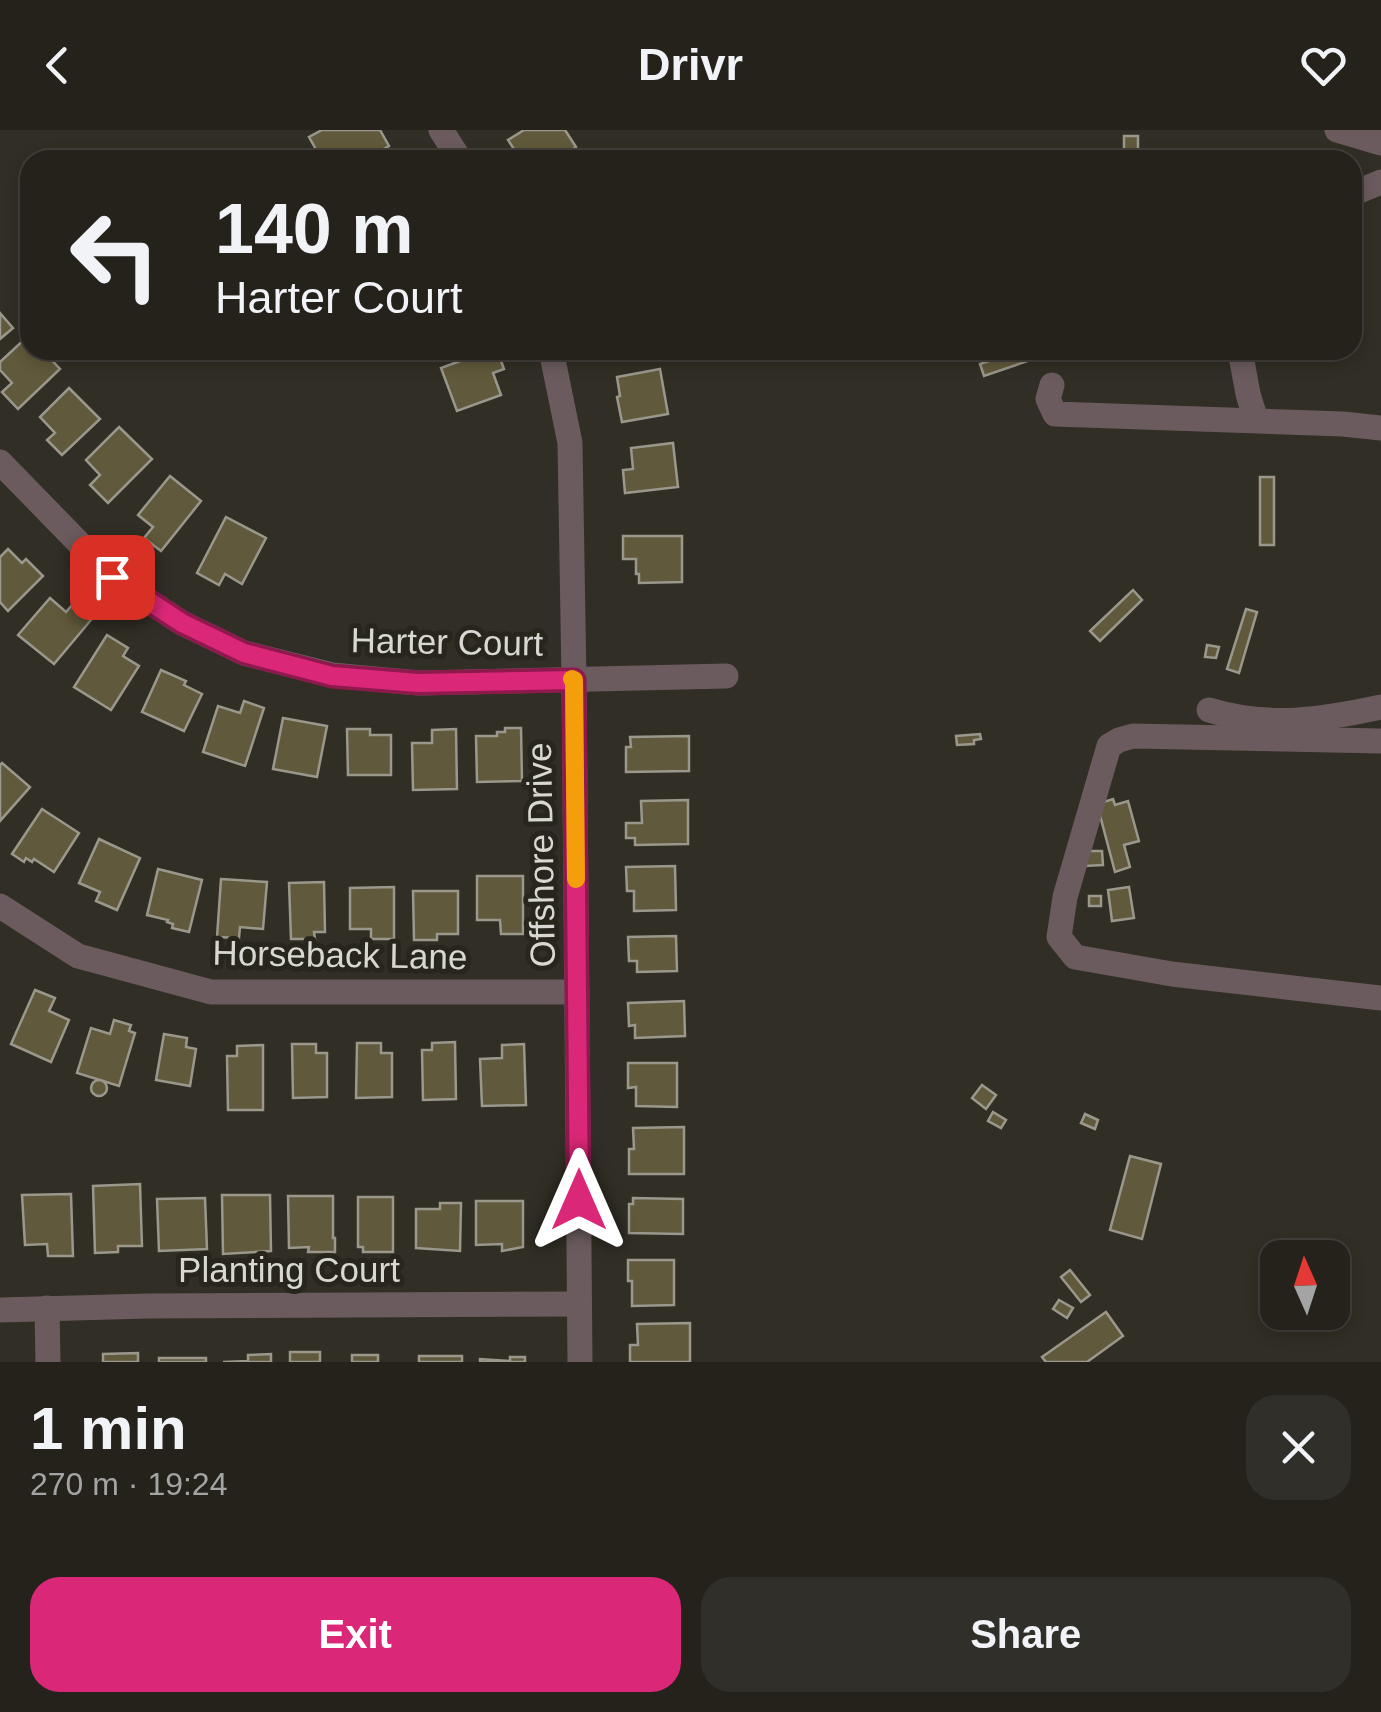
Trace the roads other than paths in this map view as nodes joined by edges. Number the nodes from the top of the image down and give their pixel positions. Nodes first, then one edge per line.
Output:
1 (1336, 130) edge
2 (1381, 143) edge
3 (553, 360) edge
4 (1242, 360) edge
5 (1052, 385) dead end
6 (1256, 420) junction
7 (1381, 428) edge
8 (0, 462) edge
9 (726, 676) dead end
10 (574, 680) junction
11 (1381, 707) edge
12 (1209, 710) dead end
13 (1381, 741) edge
14 (0, 906) edge
15 (578, 992) junction
16 (1381, 998) edge
17 (579, 1304) junction
18 (47, 1308) junction
19 (0, 1310) edge
20 (48, 1362) edge
21 (580, 1362) edge

1 - 2 street
3 - 10 street, Offshore Drive
4 - 6 street
5 - 6 street
6 - 7 street
8 - 10 street, Harter Court
9 - 10 street, Harter Court
10 - 15 street, Offshore Drive
11 - 12 street
13 - 16 street
14 - 15 street, Horseback Lane
15 - 17 street, Offshore Drive
17 - 18 street, Planting Court
17 - 21 street, Offshore Drive
18 - 19 street, Planting Court
18 - 20 street

